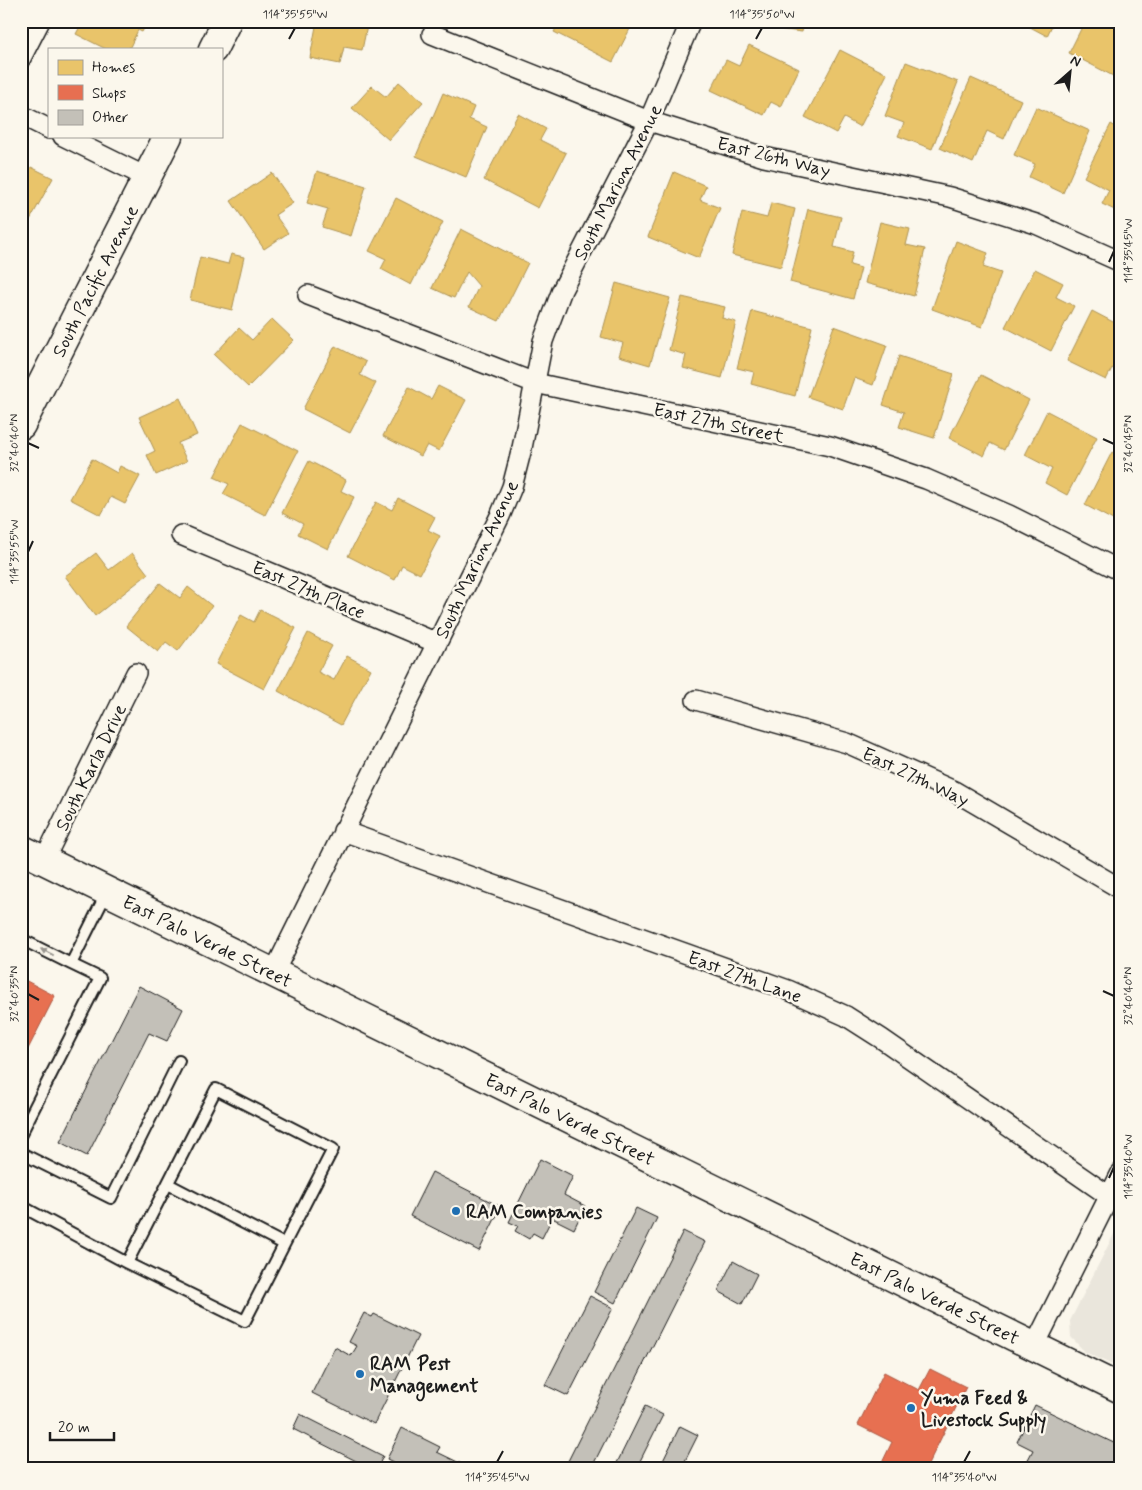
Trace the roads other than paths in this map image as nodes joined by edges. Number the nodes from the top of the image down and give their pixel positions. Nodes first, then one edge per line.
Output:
1 (40, 21) edge
2 (227, 21) edge
3 (691, 21) edge
4 (432, 34) dead end
5 (214, 48) edge
6 (21, 58) edge
7 (21, 115) edge
8 (649, 121) junction
9 (48, 128) edge
10 (67, 138) edge
11 (167, 138) edge
12 (148, 178) junction
13 (1121, 262) edge
14 (308, 294) dead end
15 (535, 383) junction
16 (21, 425) edge
17 (181, 535) dead end
18 (1121, 571) edge
19 (437, 643) junction
20 (136, 673) dead end
21 (696, 700) dead end
22 (343, 832) junction
23 (33, 855) edge
24 (1121, 888) edge
25 (107, 892) junction
26 (22, 940) edge
27 (71, 964) junction
28 (273, 974) junction
29 (179, 1061) dead end
30 (21, 1134) edge
31 (21, 1152) edge
32 (1121, 1173) edge
33 (168, 1184) junction
34 (1109, 1196) junction
35 (21, 1206) edge
36 (284, 1244) junction
37 (127, 1263) junction
38 (1035, 1346) junction
39 (1121, 1388) edge

1 - 6 street
2 - 5 street
3 - 8 street, South Marion Avenue
4 - 8 street, East 26th Way
7 - 9 street
8 - 13 street, East 26th Way
8 - 15 street, South Marion Avenue
10 - 12 street
11 - 12 street, South Pacific Avenue
12 - 16 street, South Pacific Avenue
14 - 15 street, East 27th Street
15 - 18 street, East 27th Street
15 - 19 street, South Marion Avenue
17 - 19 street, East 27th Place
19 - 22 street, South Marion Avenue
20 - 23 street, South Karla Drive
21 - 24 street, East 27th Way
22 - 28 street, South Marion Avenue
22 - 34 street, East 27th Lane
23 - 25 street, East Palo Verde Street
25 - 27 lane
25 - 28 street, East Palo Verde Street
27 -> 26 lane
27 - 30 lane
28 - 38 street, East Palo Verde Street
29 - 31 lane
32 - 34 street
33 - 36 lane
33 - 36 lane
33 - 37 lane
34 - 38 street
35 - 37 lane
36 - 37 lane
38 - 39 street, East Palo Verde Street

